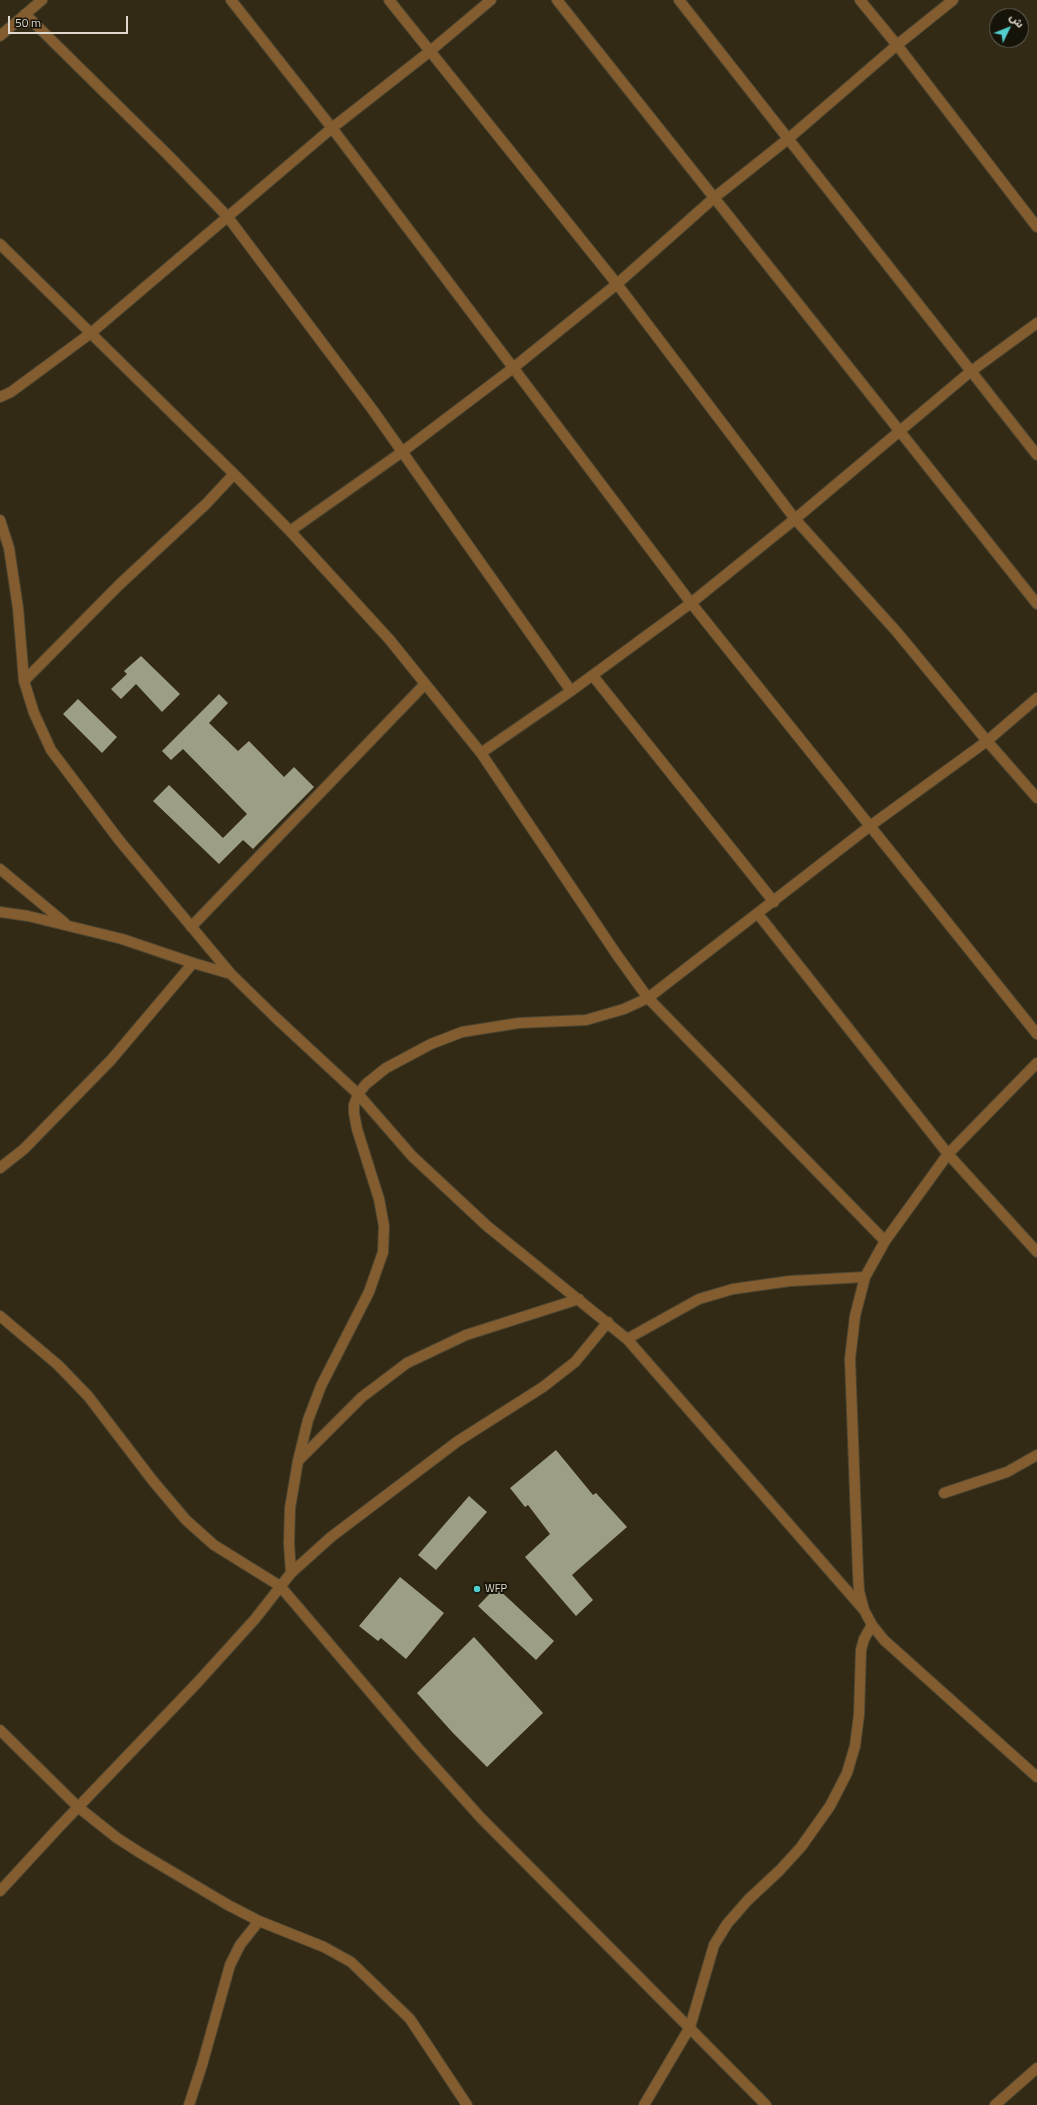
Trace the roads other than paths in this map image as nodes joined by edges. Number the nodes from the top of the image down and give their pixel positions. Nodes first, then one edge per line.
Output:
1 (42, 0) edge
2 (231, 0) edge
3 (389, 0) edge
4 (491, 0) edge
5 (557, 0) edge
6 (679, 0) edge
7 (860, 0) edge
8 (953, 0) edge
9 (25, 14) junction
10 (0, 36) edge
11 (897, 45) junction
12 (429, 52) junction
13 (332, 128) junction
14 (788, 139) junction
15 (715, 197) junction
16 (227, 216) junction
17 (1037, 227) edge
18 (0, 244) edge
19 (617, 284) junction
20 (1037, 323) edge
21 (91, 333) junction
22 (513, 368) junction
23 (970, 372) junction
24 (0, 397) edge
25 (900, 430) junction
26 (402, 452) junction
27 (1037, 455) edge
28 (234, 474) junction
29 (795, 519) junction
30 (0, 520) edge
31 (290, 531) junction
32 (691, 603) junction
33 (1037, 604) edge
34 (593, 676) junction
35 (24, 681) junction
36 (424, 684) junction
37 (572, 691) junction
38 (1037, 698) edge
39 (987, 741) junction
40 (481, 753) junction
41 (1037, 798) edge
42 (870, 826) junction
43 (0, 869) edge
44 (774, 902) junction
45 (0, 912) edge
46 (758, 914) junction
47 (67, 924) junction
48 (191, 927) junction
49 (193, 963) junction
50 (231, 974) junction
51 (648, 998) junction
52 (1037, 1034) edge
53 (1037, 1063) edge
54 (358, 1094) junction
55 (948, 1154) junction
56 (0, 1168) edge
57 (885, 1241) junction
58 (1037, 1252) edge
59 (865, 1277) junction
60 (579, 1299) junction
61 (0, 1316) edge
62 (608, 1322) junction
63 (627, 1339) junction
64 (1037, 1455) edge
65 (298, 1462) junction
66 (944, 1493) dead end
67 (291, 1573) junction
68 (280, 1586) junction
69 (864, 1610) junction
70 (872, 1625) junction
71 (0, 1730) edge
72 (1037, 1777) edge
73 (78, 1807) junction
74 (0, 1891) edge
75 (258, 1921) junction
76 (690, 2027) junction
77 (1037, 2068) edge
78 (188, 2105) edge
79 (467, 2105) edge
80 (644, 2105) edge
81 (766, 2105) edge
82 (995, 2105) edge

1 - 9 street
2 - 13 street
3 - 12 street
4 - 12 street
5 - 15 street
6 - 14 street
7 - 11 street
8 - 11 street
9 - 10 street
9 - 16 street
11 - 14 street
11 - 17 street
12 - 13 street
12 - 19 street
13 - 16 street
13 - 22 street
14 - 15 street
14 - 23 street
15 - 19 street
15 - 25 street
16 - 21 street
16 - 26 street
18 - 21 street
19 - 22 street
19 - 29 street
20 - 23 street
21 - 24 street
21 - 28 street
22 - 26 street
22 - 32 street
23 - 25 street
23 - 27 street
25 - 29 street
25 - 33 street
26 - 31 street
26 - 37 street
28 - 31 street
28 - 35 street
29 - 32 street
29 - 39 street
30 - 35 street
31 - 36 street
32 - 34 street
32 - 42 street
34 - 37 street
34 - 44 street
35 - 48 street
36 - 40 street
36 - 48 street
37 - 40 street
38 - 39 street
39 - 41 street
39 - 42 street
40 - 51 street
42 - 44 street
42 - 52 street
43 - 47 street
44 - 46 street
45 - 47 street
46 - 51 street
46 - 55 street
47 - 49 street
48 - 50 street
49 - 50 street
49 - 56 street
50 - 54 street
51 - 54 street
51 - 57 street
53 - 55 street
54 - 60 street
54 - 65 street
55 - 57 street
55 - 58 street
57 - 59 street
59 - 63 street
59 - 69 street
60 - 62 street
60 - 65 street
61 - 68 street
62 - 63 street
62 - 67 street
63 - 69 street
64 - 66 street
65 - 67 street
67 - 68 street
68 - 73 street
68 - 76 street
69 - 70 street
70 - 72 street
70 - 76 street
71 - 73 street
73 - 74 street
73 - 75 street
75 - 78 street
75 - 79 street
76 - 80 street
76 - 81 street
77 - 82 street

